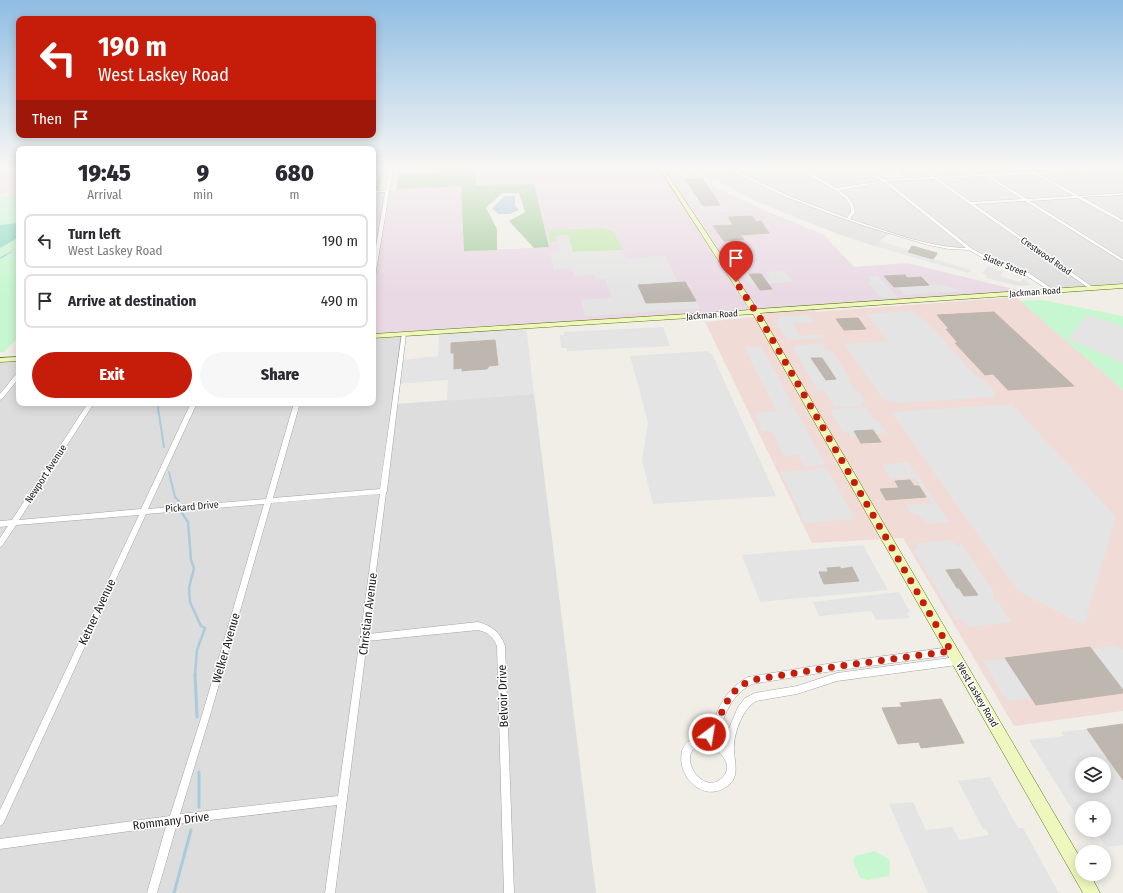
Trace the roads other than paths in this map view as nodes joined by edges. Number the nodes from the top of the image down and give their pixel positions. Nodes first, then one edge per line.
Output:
1 (384, 211) edge
2 (689, 211) edge
3 (826, 211) edge
4 (854, 211) edge
5 (922, 211) edge
6 (981, 211) edge
7 (1043, 211) edge
8 (1103, 211) edge
9 (848, 219) junction
10 (1123, 222) edge
11 (970, 249) junction
12 (376, 259) edge
13 (1123, 261) edge
14 (1123, 286) edge
15 (1092, 288) junction
16 (1052, 291) junction
17 (756, 312) junction
18 (404, 334) junction
19 (376, 336) edge
20 (16, 359) edge
21 (0, 360) edge
22 (16, 378) edge
23 (0, 398) edge
24 (89, 406) edge
25 (193, 406) edge
26 (296, 406) edge
27 (384, 490) junction
28 (269, 499) junction
29 (144, 511) junction
30 (14, 523) junction
31 (0, 524) edge
32 (0, 544) edge
33 (365, 638) junction
34 (954, 656) junction
35 (698, 740) junction
36 (730, 763) junction
37 (342, 800) junction
38 (173, 820) junction
39 (0, 821) edge
40 (0, 844) edge
41 (152, 893) edge
42 (330, 893) edge
43 (509, 893) edge
44 (1092, 893) edge

1 - 12 street
2 - 17 main road, West Laskey Road
3 - 9 street
4 - 9 street
5 - 11 street, Slater Street
6 - 15 street, Crestwood Road
7 - 13 street
8 - 10 street
9 - 11 street
11 - 16 street, Slater Street
14 - 15 main road, Jackman Road
15 - 16 main road, Jackman Road
16 - 17 main road, Jackman Road
17 - 18 main road, Jackman Road
17 - 34 main road, West Laskey Road
18 - 19 main road, Jackman Road
18 - 27 street, Christian Avenue
20 - 21 main road
22 - 23 street
24 - 30 street, Newport Avenue
25 - 29 street, Ketner Avenue
26 - 28 street, Welker Avenue
27 - 28 street, Pickard Drive
27 - 33 street, Christian Avenue
28 - 29 street, Pickard Drive
28 - 38 street, Welker Avenue
29 - 30 street, Pickard Drive
29 - 39 street, Ketner Avenue
30 - 31 street, Pickard Drive
30 - 32 street, Newport Avenue
33 - 37 street, Christian Avenue
33 - 43 street, Belvoir Drive
34 - 35 street
34 - 36 street
34 - 44 main road, West Laskey Road
35 - 36 street
35 - 36 street
37 - 38 street, Rommany Drive
37 - 42 street, Christian Avenue
38 - 40 street, Rommany Drive
38 - 41 street, Welker Avenue

